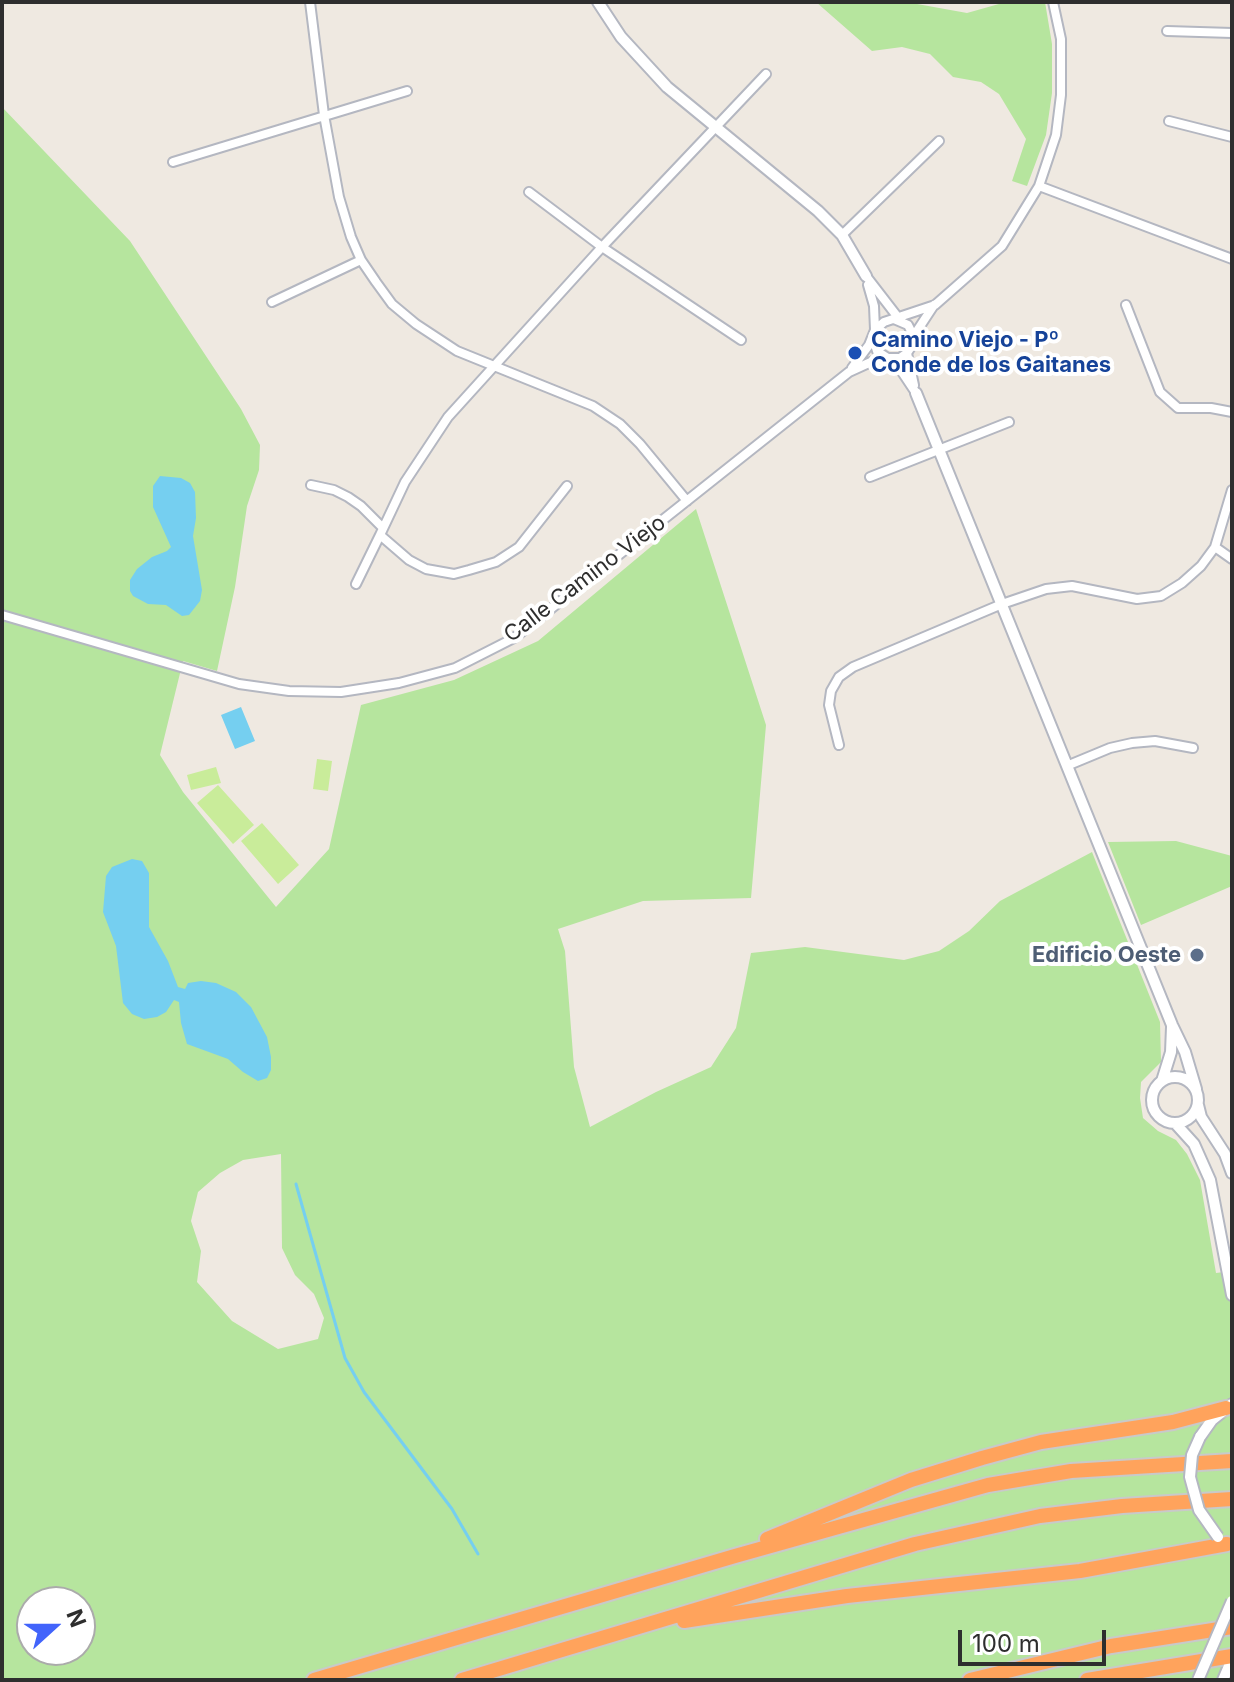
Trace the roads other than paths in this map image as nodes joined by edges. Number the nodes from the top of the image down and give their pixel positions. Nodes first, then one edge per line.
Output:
1 (310, 2) edge
2 (598, 2) edge
3 (1053, 2) edge
4 (1167, 31) dead end
5 (1232, 33) edge
6 (766, 74) dead end
7 (407, 91) dead end
8 (324, 115) junction
9 (1169, 121) dead end
10 (716, 128) junction
11 (1232, 137) edge
12 (939, 141) dead end
13 (173, 162) dead end
14 (1039, 186) junction
15 (529, 192) dead end
16 (842, 235) junction
17 (602, 247) junction
18 (1232, 259) edge
19 (361, 260) junction
20 (866, 276) junction
21 (272, 302) dead end
22 (935, 305) junction
23 (1126, 305) dead end
24 (897, 319) junction
25 (874, 334) junction
26 (913, 337) junction
27 (741, 340) dead end
28 (907, 353) junction
29 (886, 357) junction
30 (492, 367) junction
31 (849, 372) junction
32 (916, 393) junction
33 (1232, 412) edge
34 (1009, 422) dead end
35 (939, 450) junction
36 (870, 477) dead end
37 (311, 485) dead end
38 (567, 486) dead end
39 (1232, 490) edge
40 (687, 501) junction
41 (382, 532) junction
42 (1215, 547) junction
43 (1232, 559) edge
44 (356, 584) dead end
45 (1002, 604) junction
46 (2, 615) edge
47 (839, 745) dead end
48 (1193, 748) dead end
49 (1069, 765) junction
50 (1172, 1025) junction
51 (1162, 1081) junction
52 (1196, 1089) junction
53 (1198, 1105) junction
54 (1175, 1123) junction
55 (1232, 1173) edge
56 (1232, 1295) edge
57 (1229, 1406) edge
58 (1232, 1461) edge
59 (1232, 1499) edge
60 (1228, 1545) edge
61 (735, 1556) junction
62 (1232, 1601) edge
63 (1232, 1627) edge
64 (601, 1639) junction
65 (1228, 1657) edge
66 (314, 1680) edge
67 (462, 1680) edge
68 (970, 1680) edge
69 (1087, 1680) edge
70 (1119, 1680) edge
71 (1198, 1680) edge
72 (1223, 1680) edge

1 - 8 street
2 - 10 street
3 - 14 street
4 - 5 street
6 - 10 street
7 - 8 street
8 - 13 street
8 - 19 street
9 - 11 street
10 - 16 street
10 - 17 street
12 - 16 street
14 - 18 street
14 - 22 street
15 - 17 street
16 - 20 street
17 - 27 street
17 - 30 street
19 - 21 street
19 - 30 street
20 - 24 street
20 - 25 street
22 - 24 street
22 - 26 street
23 - 33 street
24 - 25 street
24 - 26 street
25 - 29 street
25 - 31 street, Calle Camino Viejo
26 - 28 street
28 - 29 street
28 - 32 street
29 - 31 street, Calle Camino Viejo
29 - 32 street
30 - 40 street
30 - 41 street
31 - 40 street, Calle Camino Viejo
32 - 35 street
34 - 35 street
35 - 36 street
35 - 45 street
37 - 41 street
38 - 41 street
39 - 42 street
40 - 46 street, Calle Camino Viejo
41 - 44 street
42 - 43 street
42 - 45 street
45 - 47 street
45 - 49 street
48 - 49 street
49 - 50 street
50 - 51 street
50 - 52 street
51 - 52 street
51 - 54 street
52 - 53 street
53 - 54 street
53 - 55 street
54 - 56 street
57 - 60 street, bridge
57 - 61 highway
58 - 61 highway
59 - 64 highway
60 - 64 highway
61 - 66 highway
62 - 71 street, bridge
63 - 68 highway
64 - 67 highway
65 - 69 highway
65 - 70 highway
65 - 72 street

